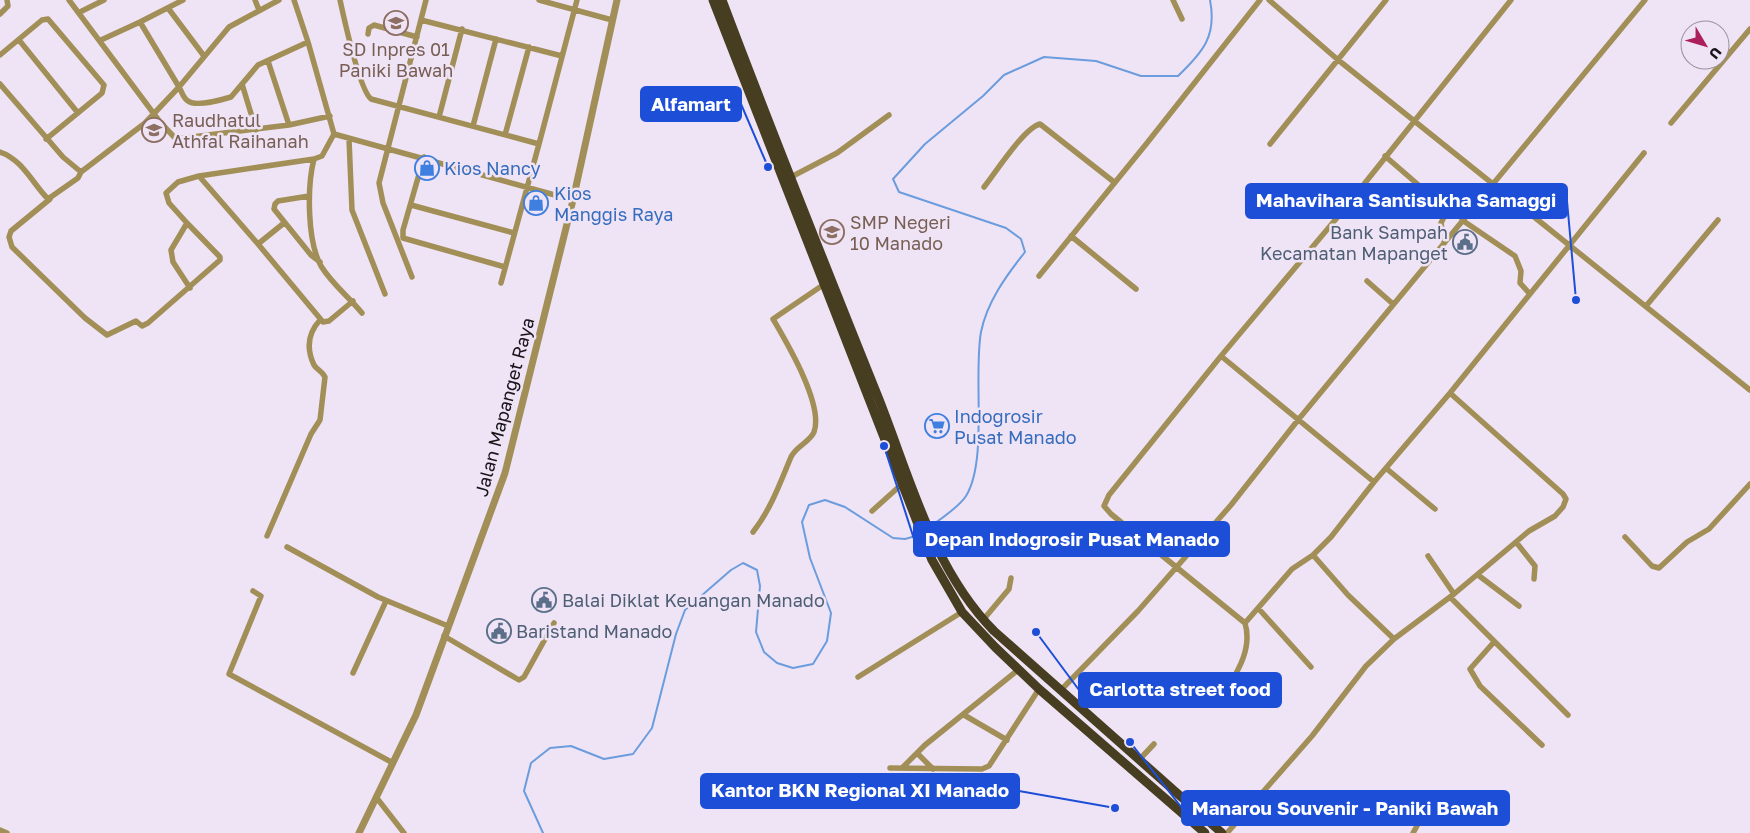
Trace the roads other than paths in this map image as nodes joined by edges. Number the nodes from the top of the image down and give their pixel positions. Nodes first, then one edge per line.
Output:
1 (7, 0) edge
2 (69, 0) edge
3 (104, 0) edge
4 (183, 0) edge
5 (255, 0) edge
6 (279, 0) edge
7 (294, 0) edge
8 (340, 0) edge
9 (426, 0) edge
10 (539, 0) edge
11 (577, 0) edge
12 (617, 0) edge
13 (713, 0) edge
14 (722, 0) edge
15 (1173, 0) edge
16 (1260, 0) edge
17 (1269, 0) edge
18 (1386, 0) edge
19 (1511, 0) edge
20 (1645, 0) edge
21 (171, 4) edge
22 (259, 10) junction
23 (574, 10) junction
24 (80, 12) junction
25 (0, 14) edge
26 (1182, 19) dead end
27 (421, 20) junction
28 (612, 20) junction
29 (140, 22) junction
30 (462, 29) junction
31 (1750, 30) edge
32 (368, 34) dead end
33 (416, 37) junction
34 (496, 39) junction
35 (19, 40) junction
36 (101, 40) junction
37 (308, 42) junction
38 (529, 47) junction
39 (0, 55) edge
40 (204, 56) junction
41 (562, 56) junction
42 (1337, 59) junction
43 (268, 61) junction
44 (0, 84) edge
45 (242, 84) junction
46 (179, 87) junction
47 (398, 106) junction
48 (78, 113) junction
49 (155, 114) junction
50 (889, 115) dead end
51 (330, 116) junction
52 (439, 117) junction
53 (1414, 120) junction
54 (1671, 123) dead end
55 (289, 125) junction
56 (473, 126) junction
57 (256, 130) junction
58 (334, 134) junction
59 (505, 135) junction
60 (46, 139) junction
61 (349, 139) junction
62 (539, 144) junction
63 (1270, 144) dead end
64 (387, 147) junction
65 (1, 151) edge
66 (1644, 153) dead end
67 (1385, 156) junction
68 (424, 157) junction
69 (314, 159) junction
70 (81, 172) junction
71 (200, 176) junction
72 (791, 177) junction
73 (1114, 182) junction
74 (1491, 184) junction
75 (527, 186) junction
76 (984, 187) dead end
77 (309, 196) junction
78 (50, 200) junction
79 (573, 200) junction
80 (411, 205) junction
81 (1462, 220) junction
82 (1718, 220) dead end
83 (284, 223) junction
84 (187, 224) junction
85 (514, 234) junction
86 (1071, 236) junction
87 (1444, 242) junction
88 (258, 244) junction
89 (1570, 244) junction
90 (320, 262) junction
91 (505, 267) junction
92 (412, 276) dead end
93 (1039, 276) dead end
94 (1367, 281) dead end
95 (501, 283) dead end
96 (823, 285) junction
97 (190, 288) junction
98 (1136, 289) dead end
99 (385, 294) dead end
100 (1530, 294) junction
101 (353, 302) junction
102 (1393, 304) junction
103 (1646, 306) junction
104 (362, 313) dead end
105 (320, 320) junction
106 (1221, 356) junction
107 (1750, 390) edge
108 (1450, 393) junction
109 (876, 406) junction
110 (1298, 420) junction
111 (1387, 469) junction
112 (1374, 482) junction
113 (902, 484) junction
114 (1750, 484) edge
115 (1436, 509) dead end
116 (872, 511) dead end
117 (921, 521) junction
118 (753, 532) dead end
119 (267, 536) dead end
120 (1625, 537) dead end
121 (1516, 542) junction
122 (287, 547) dead end
123 (1313, 555) junction
124 (1428, 556) dead end
125 (1176, 566) junction
126 (1478, 575) junction
127 (1011, 578) dead end
128 (1534, 579) dead end
129 (253, 592) dead end
130 (1452, 596) junction
131 (386, 601) junction
132 (1520, 606) dead end
133 (1258, 608) junction
134 (962, 612) junction
135 (983, 620) junction
136 (554, 623) dead end
137 (1246, 623) junction
138 (448, 626) junction
139 (444, 636) junction
140 (1394, 639) junction
141 (1494, 642) junction
142 (1311, 667) dead end
143 (1018, 670) junction
144 (353, 673) dead end
145 (858, 677) dead end
146 (1039, 689) junction
147 (1060, 691) junction
148 (1223, 696) dead end
149 (964, 715) junction
150 (1568, 715) dead end
151 (1007, 740) junction
152 (1154, 744) dead end
153 (1542, 745) dead end
154 (918, 752) junction
155 (1139, 760) junction
156 (393, 763) junction
157 (890, 768) dead end
158 (902, 768) junction
159 (933, 769) junction
160 (376, 797) junction
161 (1418, 824) dead end
162 (0, 830) edge
163 (7, 833) edge
164 (359, 833) edge
165 (404, 833) edge
166 (1205, 833) edge
167 (1222, 833) edge
168 (1228, 833) edge
169 (1414, 833) edge

1 - 25 street
2 - 24 street
3 - 24 street
4 - 21 street
5 - 22 street
6 - 22 street
7 - 37 street
8 - 47 street
9 - 27 street
10 - 23 street
11 - 23 street
12 - 28 street, Jalan Mapanget Raya
13 - 96 highway
14 - 72 highway
15 - 26 street
16 - 73 street
17 - 42 street
18 - 42 street
19 - 53 street
20 - 74 street
21 - 29 street
21 - 40 street
22 - 40 street
23 - 28 street
23 - 41 street
24 - 36 street
27 - 30 street
27 - 33 street
28 - 79 street, Jalan Mapanget Raya
29 - 36 street
29 - 46 street
30 - 34 street
30 - 52 street
31 - 54 street
32 - 33 street
33 - 47 street
34 - 38 street
34 - 56 street
35 - 39 street
35 - 48 street
35 - 48 street
36 - 49 street
37 - 43 street
37 - 51 street
38 - 41 street
38 - 59 street
40 - 46 street
41 - 62 street
42 - 53 street
42 - 63 street
43 - 45 street
43 - 55 street
44 - 60 street
45 - 46 street
45 - 57 street
46 - 49 street
47 - 52 street
47 - 64 street
48 - 60 street
49 - 57 street
49 - 70 street
50 - 72 street
51 - 55 street
51 - 58 street
52 - 56 street
53 - 67 street
53 - 74 street
55 - 57 street
56 - 59 street
58 - 61 street
58 - 69 street
59 - 62 street
60 - 70 street
61 - 64 street
61 - 99 street
62 - 75 street
64 - 68 street
64 - 92 street
65 - 78 street
66 - 89 street
67 - 87 street
67 - 106 street
68 - 75 street
68 - 80 street
69 - 71 street
69 - 77 street
70 - 78 street
71 - 84 street
71 - 88 street
72 - 109 highway
73 - 76 street
73 - 86 street
74 - 81 street
74 - 89 street
75 - 79 street
75 - 85 street
77 - 83 street
77 - 90 street
78 - 97 street
79 - 138 street, Jalan Mapanget Raya
80 - 85 street
80 - 91 street
81 - 87 street
81 - 100 street
82 - 103 street
83 - 88 street
83 - 90 street
84 - 97 street
84 - 97 street
85 - 91 street
86 - 93 street
86 - 98 street
87 - 102 street
88 - 105 street
89 - 100 street
89 - 103 street
90 - 101 street
91 - 95 street
94 - 102 street
96 - 109 highway
96 - 118 street
100 - 108 street
101 - 104 street
101 - 105 street
102 - 110 street
103 - 107 street
105 - 119 street
106 - 110 street
106 - 125 street
108 - 111 street
108 - 121 street
109 - 113 highway
109 - 117 highway
110 - 112 street
110 - 125 street
111 - 112 street
111 - 115 street
112 - 123 street
113 - 116 street
113 - 117 highway
114 - 120 street
117 - 134 highway
117 - 135 highway
121 - 126 street
121 - 128 street
122 - 131 street
123 - 133 street
123 - 140 street
124 - 130 street
125 - 137 street
125 - 147 street
126 - 130 street
126 - 132 street
127 - 135 street
129 - 156 street
130 - 140 street
130 - 141 street
131 - 138 street
131 - 144 street
133 - 137 street
133 - 142 street
134 - 143 highway
134 - 145 street
135 - 147 highway
136 - 139 street
137 - 148 street
138 - 139 street, Jalan Mapanget Raya
139 - 156 street, Jalan Mapanget Raya
140 - 168 street
141 - 150 street
141 - 153 street
143 - 146 highway
143 - 149 street
146 - 151 street
146 - 166 highway
147 - 155 highway
149 - 151 street
149 - 154 street
151 - 159 street
152 - 155 street
154 - 158 street
154 - 159 street
155 - 167 highway
156 - 160 street, Jalan Mapanget Raya
157 - 158 street
158 - 159 street
160 - 164 street, Jalan Mapanget Raya
160 - 165 street
161 - 169 street
162 - 163 street

